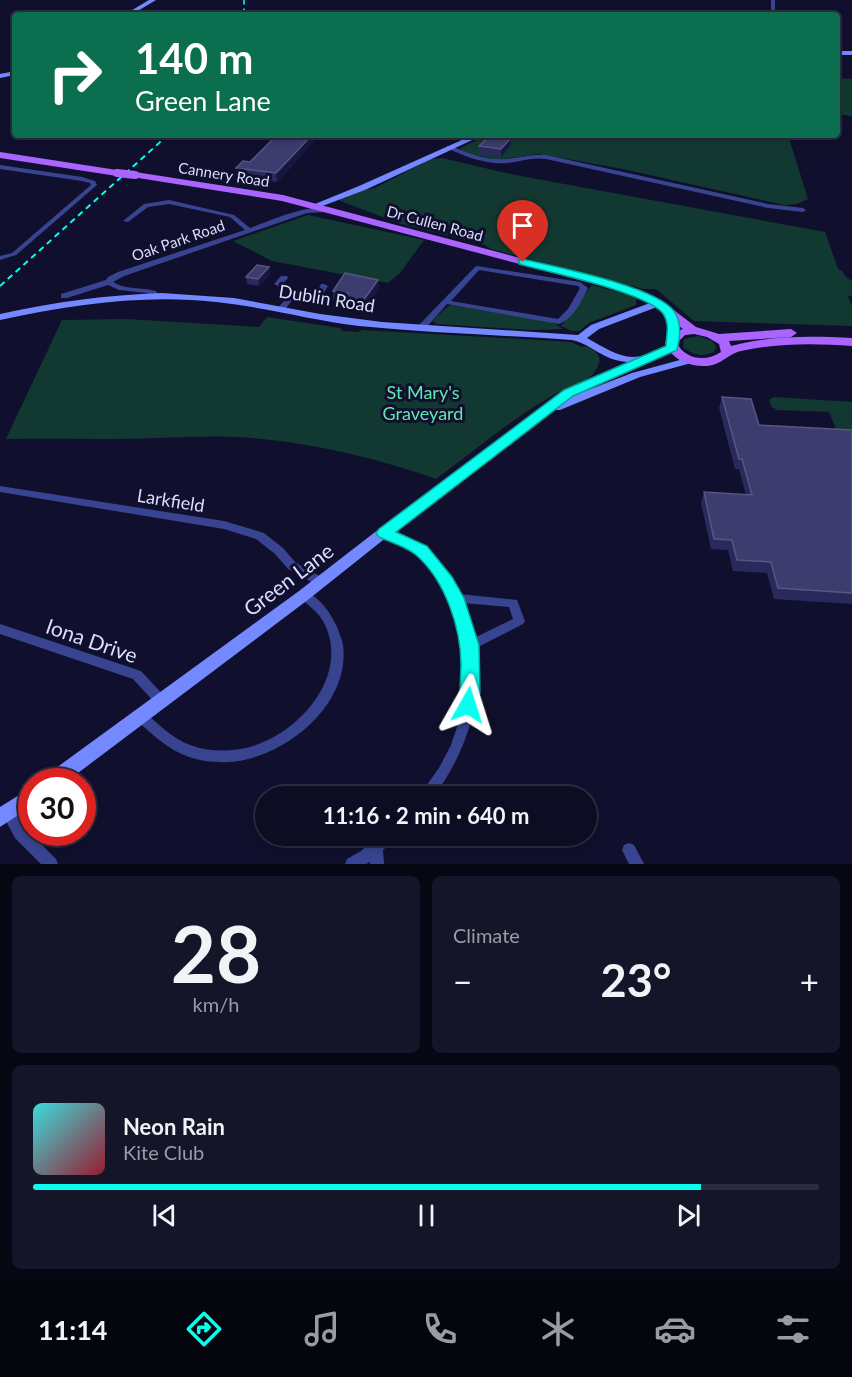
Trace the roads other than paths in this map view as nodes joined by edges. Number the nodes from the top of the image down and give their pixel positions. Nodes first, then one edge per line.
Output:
1 (153, 0) edge
2 (132, 12) edge
3 (472, 138) edge
4 (449, 147) junction
5 (0, 155) edge
6 (0, 167) edge
7 (309, 207) junction
8 (326, 210) joint
9 (803, 210) dead end
10 (126, 221) dead end
11 (249, 230) junction
12 (0, 258) edge
13 (284, 278) dead end
14 (109, 282) junction
15 (324, 286) dead end
16 (295, 292) junction
17 (64, 296) dead end
18 (154, 296) junction
19 (446, 302) junction
20 (657, 303) junction
21 (280, 310) junction
22 (669, 313) junction
23 (0, 317) edge
24 (422, 327) junction
25 (693, 331) junction
26 (852, 334) edge
27 (581, 338) junction
28 (718, 338) junction
29 (674, 341) junction
30 (852, 342) edge
31 (727, 352) junction
32 (602, 354) junction
33 (644, 359) junction
34 (691, 360) junction
35 (624, 368) junction
36 (636, 375) junction
37 (595, 380) junction
38 (550, 409) junction
39 (0, 489) edge
40 (384, 533) junction
41 (321, 582) junction
42 (304, 595) junction
43 (455, 598) junction
44 (0, 629) edge
45 (470, 645) junction
46 (162, 702) junction
47 (141, 717) junction
48 (70, 768) edge
49 (433, 786) edge
50 (18, 805) edge
51 (4, 815) edge
52 (376, 847) joint
53 (629, 850) dead end
54 (51, 864) edge
55 (352, 864) edge
56 (377, 864) edge
57 (637, 864) edge

1 - 2 main road
3 - 4 main road, Oak Park Road
4 - 7 main road, Oak Park Road
4 - 9 street
5 - 7 main road, Cannery Road, bridge
6 - 12 street
7 - 8 main road, Cannery Road
7 - 11 street, Oak Park Road
8 - 20 main road, Dr Cullen Road
10 - 11 street
11 - 14 street, Oak Park Road
13 - 16 street
14 - 17 street
14 - 18 street, Oak Park Road
15 - 16 street
16 - 21 street
18 - 21 main road, Dublin Road
18 - 23 main road, Dublin Road
19 - 19 street
19 - 24 street
20 - 22 main road, Dr Cullen Road
20 - 27 main road
21 - 24 main road, Dublin Road
22 - 25 main road, Dr Cullen Road
22 - 29 main road
24 - 27 main road, Dublin Road
25 - 28 main road
25 - 29 main road
26 - 28 main road
27 - 32 main road, Dublin Road
28 - 31 main road
29 - 33 main road
29 - 34 main road
30 - 31 main road
31 - 34 main road
32 - 33 main road, Dublin Road
32 - 35 main road
32 - 37 main road
33 - 35 main road
34 - 36 main road
35 - 36 main road
35 - 37 main road
36 - 38 main road
37 - 38 main road
38 - 40 main road, Green Lane
39 - 41 street, Larkfield
40 - 41 main road, Green Lane
40 - 43 street
41 - 42 main road, Green Lane
42 - 46 main road, Green Lane
42 - 47 street
43 - 45 street
43 - 45 street
44 - 46 street, Iona Drive
45 - 49 street
46 - 47 main road, Green Lane
47 - 48 main road, Green Lane
50 - 51 main road
51 - 54 street
52 - 55 street
52 - 56 street
53 - 57 street

